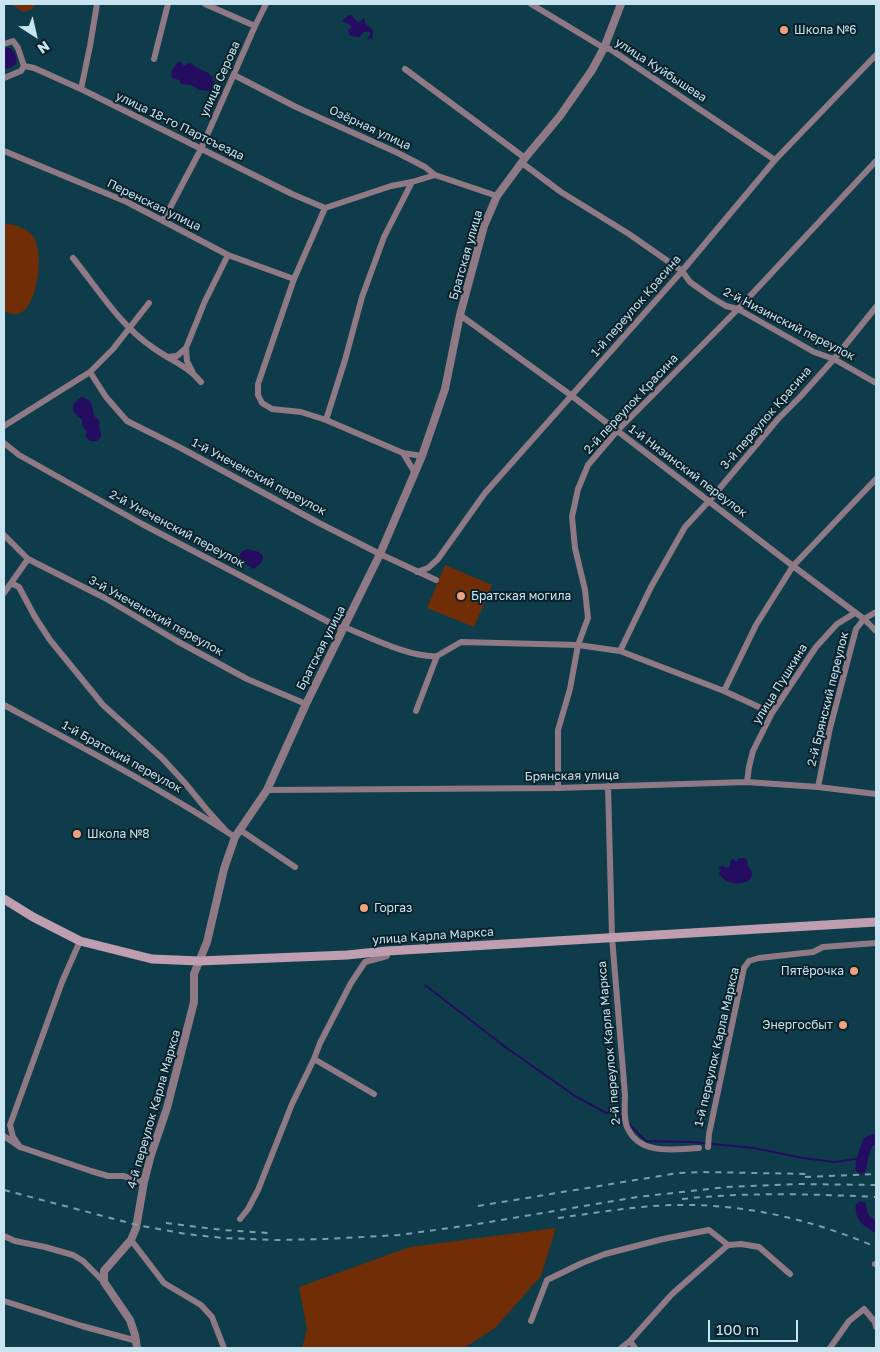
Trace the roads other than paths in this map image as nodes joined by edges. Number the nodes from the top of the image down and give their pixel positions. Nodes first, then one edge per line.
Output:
1 (97, 4) edge
2 (168, 4) edge
3 (205, 4) edge
4 (266, 4) edge
5 (531, 4) edge
6 (621, 4) edge
7 (255, 26) junction
8 (4, 44) edge
9 (604, 48) junction
10 (876, 55) edge
11 (154, 59) dead end
12 (24, 66) junction
13 (405, 70) dead end
14 (234, 75) junction
15 (4, 78) edge
16 (81, 89) junction
17 (201, 149) junction
18 (4, 151) edge
19 (524, 160) junction
20 (776, 160) junction
21 (876, 161) edge
22 (435, 175) junction
23 (412, 182) junction
24 (497, 196) junction
25 (325, 208) junction
26 (163, 221) junction
27 (228, 255) junction
28 (73, 258) dead end
29 (682, 272) junction
30 (294, 279) junction
31 (149, 303) dead end
32 (876, 307) edge
33 (738, 309) junction
34 (460, 315) junction
35 (130, 328) junction
36 (186, 348) junction
37 (168, 357) junction
38 (834, 359) junction
39 (90, 372) junction
40 (194, 374) junction
41 (201, 382) dead end
42 (876, 383) edge
43 (572, 396) junction
44 (326, 420) junction
45 (4, 426) edge
46 (617, 432) junction
47 (4, 443) edge
48 (403, 453) junction
49 (422, 456) junction
50 (415, 473) junction
51 (876, 479) edge
52 (709, 501) junction
53 (4, 535) edge
54 (380, 554) junction
55 (28, 559) junction
56 (793, 566) junction
57 (417, 572) junction
58 (436, 580) dead end
59 (11, 583) junction
60 (4, 592) edge
61 (876, 612) edge
62 (855, 613) junction
63 (864, 619) junction
64 (343, 628) junction
65 (876, 631) edge
66 (578, 645) junction
67 (620, 652) junction
68 (437, 656) junction
69 (724, 691) junction
70 (306, 704) junction
71 (4, 705) edge
72 (416, 711) dead end
73 (772, 713) junction
74 (747, 782) junction
75 (608, 786) junction
76 (818, 787) junction
77 (558, 788) junction
78 (267, 790) junction
79 (876, 794) edge
80 (240, 830) junction
81 (227, 832) junction
82 (235, 837) junction
83 (295, 867) dead end
84 (4, 899) edge
85 (876, 922) edge
86 (612, 937) junction
87 (80, 941) junction
88 (876, 943) edge
89 (387, 951) junction
90 (199, 962) junction
91 (314, 1059) junction
92 (374, 1094) dead end
93 (7, 1125) edge
94 (4, 1136) edge
95 (20, 1147) junction
96 (708, 1147) dead end
97 (699, 1148) dead end
98 (144, 1182) junction
99 (240, 1219) dead end
100 (4, 1236) edge
101 (131, 1240) junction
102 (728, 1245) junction
103 (790, 1274) dead end
104 (104, 1282) junction
105 (4, 1301) edge
106 (531, 1321) dead end
107 (876, 1327) edge
108 (630, 1341) junction
109 (136, 1344) edge
110 (224, 1348) edge
111 (621, 1348) edge
112 (635, 1348) edge
113 (830, 1348) edge

1 - 16 street
2 - 11 street
3 - 7 street
4 - 7 street, улица Серова
5 - 9 street, улица Куйбышева
6 - 9 street, Братская улица
7 - 14 street, улица Серова
8 - 12 street
9 - 19 street, Братская улица
9 - 20 street, улица Куйбышева
10 - 20 street, 1-й переулок Красина
12 - 15 street
12 - 16 street, улица 18-го Партсъезда
13 - 19 street, 2-й Низинский переулок
14 - 17 street, улица Серова
14 - 22 street, Озёрная улица
16 - 17 street, улица 18-го Партсъезда
17 - 25 street, улица 18-го Партсъезда
17 - 26 street, улица Серова
18 - 26 street, Перенская улица
19 - 24 street, Братская улица
19 - 29 street, 2-й Низинский переулок
20 - 29 street, 1-й переулок Красина
21 - 33 street, 2-й переулок Красина
22 - 23 street
22 - 24 street, Озёрная улица
23 - 25 street
23 - 44 street
24 - 34 street, Братская улица
25 - 30 street
26 - 27 street, Перенская улица
27 - 30 street, Перенская улица
27 - 36 street
28 - 35 street
29 - 33 street, 2-й Низинский переулок
29 - 43 street, 1-й переулок Красина
30 - 44 street
31 - 35 street
32 - 38 street, 3-й переулок Красина
33 - 38 street, 2-й Низинский переулок
33 - 46 street, 2-й переулок Красина
34 - 43 street, 1-й Низинский переулок
34 - 49 street, Братская улица
35 - 37 street
35 - 39 street
36 - 37 street
36 - 40 street
37 - 40 street
38 - 42 street, 2-й Низинский переулок
38 - 52 street, 3-й переулок Красина
39 - 45 street
39 - 54 street, 1-й Унеченский переулок
40 - 41 street
43 - 46 street, 1-й Низинский переулок
43 - 57 street, 1-й переулок Красина
44 - 48 street
46 - 52 street, 1-й Низинский переулок
46 - 66 street, 2-й переулок Красина
47 - 64 street, 2-й Унеченский переулок
48 - 49 street
48 - 50 street
49 - 50 street, Братская улица
50 - 54 street, Братская улица
51 - 56 street
52 - 56 street, 1-й Низинский переулок
52 - 67 street, 3-й переулок Красина
53 - 55 street, 3-й Унеченский переулок
54 - 57 street, 1-й Унеченский переулок
54 - 64 street, Братская улица
55 - 59 street
55 - 70 street, 3-й Унеченский переулок
56 - 62 street, 1-й Низинский переулок
56 - 69 street
57 - 58 street, 1-й Унеченский переулок
59 - 60 street
59 - 81 street, 1-й Братский переулок
61 - 63 street
62 - 63 street, 1-й Низинский переулок
62 - 73 street, улица Пушкина
63 - 65 street, 1-й Низинский переулок
63 - 76 street, 2-й Брянский переулок
64 - 68 street, 2-й Унеченский переулок
64 - 70 street, Братская улица
66 - 67 street
66 - 68 street
66 - 77 street, 2-й переулок Красина
67 - 69 street
68 - 72 street
69 - 73 street
70 - 78 street, Братская улица
71 - 81 street, 1-й Братский переулок
73 - 74 street, улица Пушкина
74 - 75 street, Брянская улица
74 - 76 street, Брянская улица
75 - 77 street, Брянская улица
75 - 86 street, 2-й переулок Карла Маркса
76 - 79 street, Брянская улица
77 - 78 street, Брянская улица
78 - 80 street, Братская улица
80 - 82 street, Братская улица
80 - 83 street
81 - 82 street, 1-й Братский переулок
82 - 90 street, Братская улица
84 - 87 main road, улица Карла Маркса
85 - 86 main road, улица Карла Маркса
86 - 89 main road, улица Карла Маркса
86 - 97 street, 2-й переулок Карла Маркса
87 - 90 main road, улица Карла Маркса
87 - 93 street
88 - 96 street, 1-й переулок Карла Маркса
89 - 90 main road, улица Карла Маркса
89 - 91 street
90 - 98 street, 4-й переулок Карла Маркса
91 - 92 street
91 - 99 street
93 - 95 street
94 - 95 street
95 - 98 street
98 - 101 street, 4-й переулок Карла Маркса
100 - 104 street
101 - 104 street, 4-й переулок Карла Маркса
101 - 110 street
102 - 103 street
102 - 106 street
102 - 108 street
104 - 109 street
105 - 109 street
107 - 113 street
108 - 111 street
108 - 112 street

